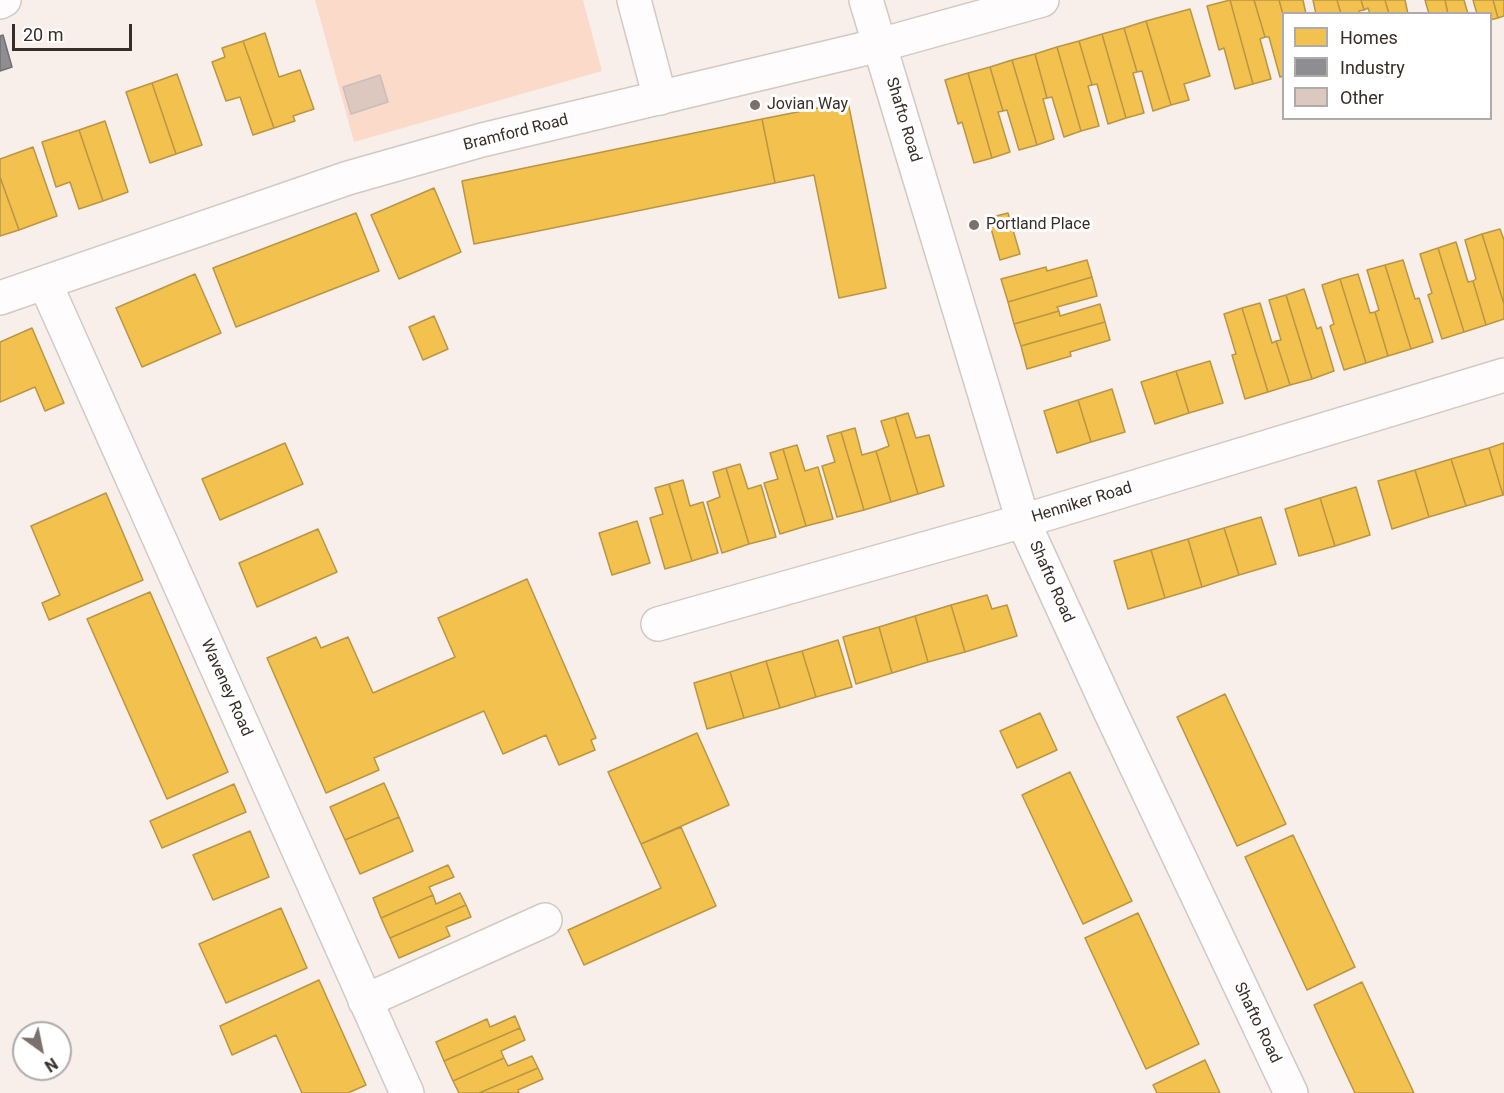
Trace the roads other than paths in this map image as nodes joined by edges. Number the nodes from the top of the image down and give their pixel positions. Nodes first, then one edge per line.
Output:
1 (4, 0) edge
2 (634, 0) edge
3 (866, 0) edge
4 (1042, 0) edge
5 (0, 2) edge
6 (880, 45) junction
7 (660, 98) junction
8 (45, 283) junction
9 (0, 298) edge
10 (1504, 375) edge
11 (1023, 521) junction
12 (658, 624) dead end
13 (545, 920) dead end
14 (365, 1001) junction
15 (406, 1093) edge
16 (1291, 1093) edge

1 - 5 street
2 - 7 street
3 - 6 street, Shafto Road
4 - 6 street, Bramford Road
6 - 7 street, Bramford Road
6 - 11 street, Shafto Road
7 - 8 street, Bramford Road
8 - 9 street, Bramford Road
8 - 14 street, Waveney Road
10 - 11 street, Henniker Road
11 - 12 street, Henniker Road
11 - 16 street, Shafto Road
13 - 14 street
14 - 15 street, Waveney Road

